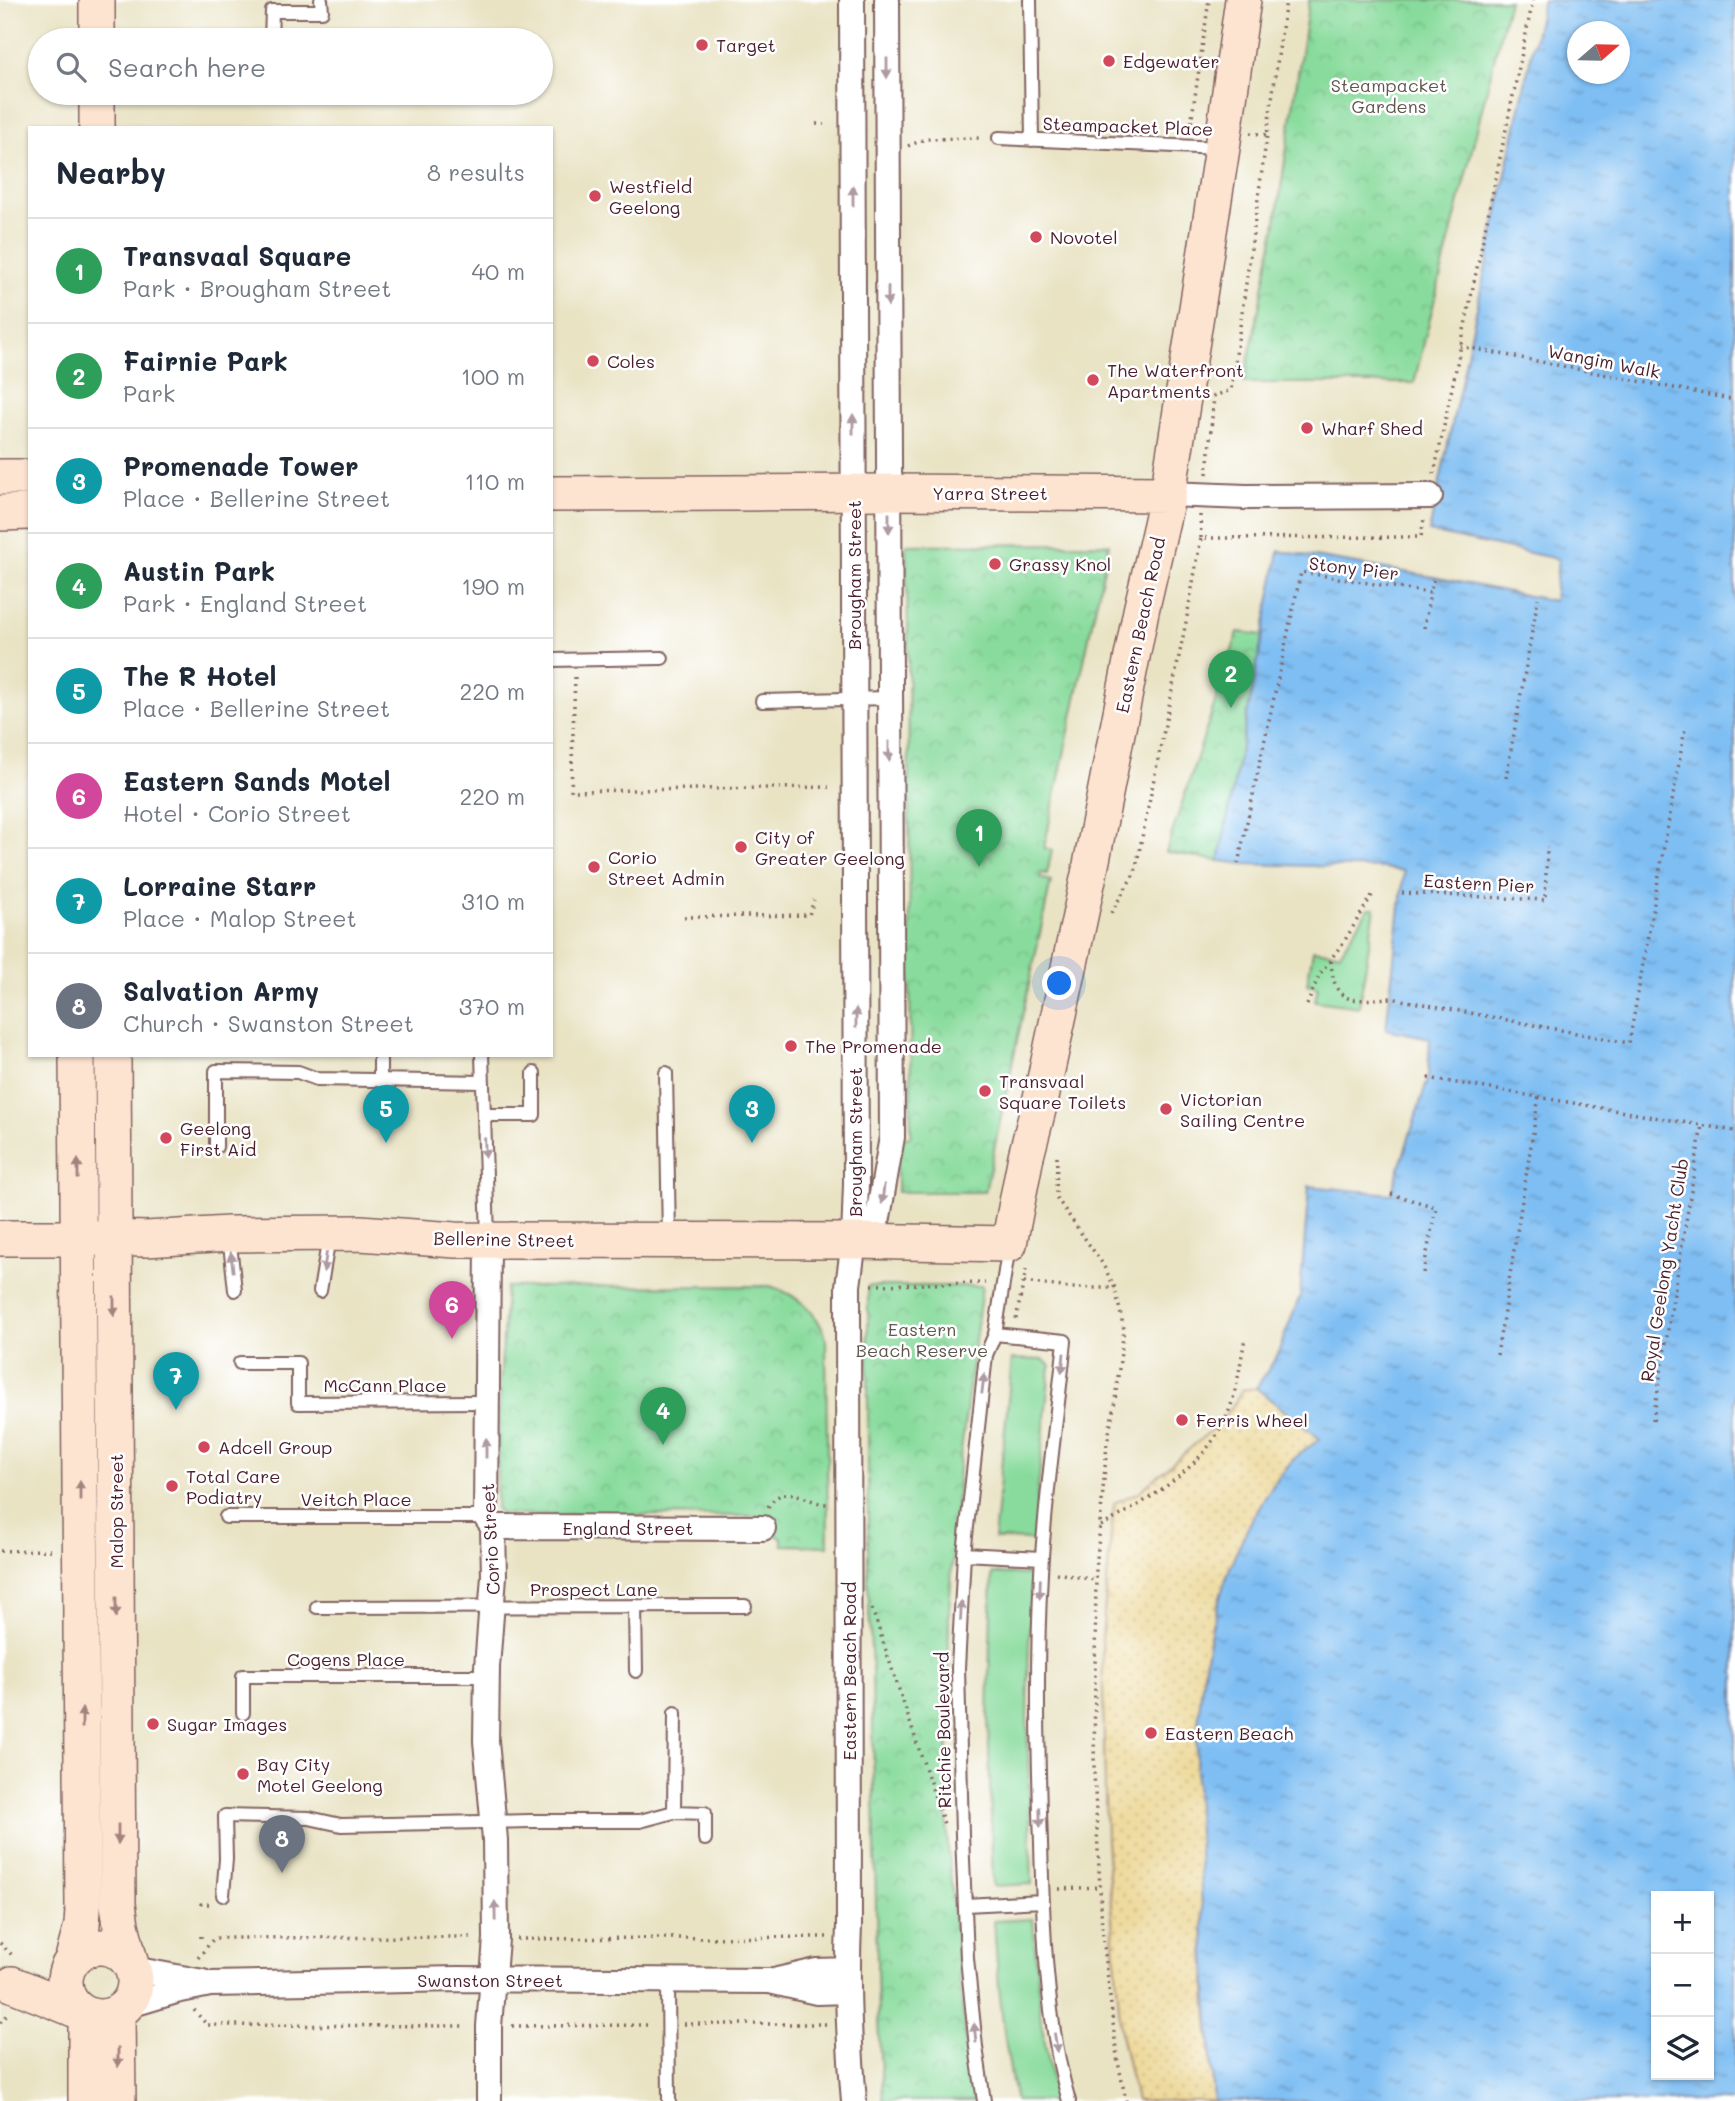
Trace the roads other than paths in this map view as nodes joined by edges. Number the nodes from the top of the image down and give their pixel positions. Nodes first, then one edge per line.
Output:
1 (97, 0) edge
2 (321, 0) edge
3 (852, 0) edge
4 (887, 0) edge
5 (1030, 0) edge
6 (1243, 0) edge
7 (97, 28) edge
8 (271, 28) edge
9 (97, 105) edge
10 (97, 126) edge
11 (999, 138) dead end
12 (1032, 140) junction
13 (1222, 148) junction
14 (0, 477) edge
15 (28, 477) edge
16 (854, 492) junction
17 (889, 492) junction
18 (553, 494) edge
19 (1168, 494) junction
20 (1430, 496) road end
21 (28, 512) edge
22 (0, 513) edge
23 (662, 658) dead end
24 (553, 660) edge
25 (889, 698) junction
26 (854, 699) junction
27 (762, 701) dead end
28 (855, 945) junction
29 (890, 945) junction
30 (77, 1057) edge
31 (113, 1057) edge
32 (380, 1057) edge
33 (482, 1057) edge
34 (534, 1073) dead end
35 (666, 1073) dead end
36 (380, 1080) junction
37 (483, 1082) junction
38 (484, 1115) junction
39 (216, 1147) dead end
40 (330, 1233) junction
41 (229, 1234) junction
42 (114, 1237) junction
43 (0, 1238) edge
44 (78, 1238) junction
45 (488, 1241) junction
46 (669, 1241) junction
47 (854, 1241) junction
48 (1009, 1244) junction
49 (235, 1290) dead end
50 (320, 1291) dead end
51 (995, 1334) junction
52 (240, 1363) dead end
53 (486, 1402) junction
54 (226, 1517) dead end
55 (489, 1522) junction
56 (763, 1528) road end
57 (80, 1553) junction
58 (964, 1554) junction
59 (116, 1557) junction
60 (1042, 1558) junction
61 (493, 1606) junction
62 (635, 1606) junction
63 (746, 1606) dead end
64 (317, 1607) dead end
65 (636, 1671) dead end
66 (487, 1676) junction
67 (243, 1713) dead end
68 (675, 1713) dead end
69 (82, 1764) junction
70 (117, 1764) junction
71 (674, 1812) junction
72 (493, 1821) junction
73 (705, 1839) dead end
74 (223, 1895) dead end
75 (1042, 1895) junction
76 (965, 1905) junction
77 (71, 1962) junction
78 (132, 1967) junction
79 (492, 1979) junction
80 (668, 1980) junction
81 (847, 1980) junction
82 (6, 1984) edge
83 (210, 1984) junction
84 (102, 2011) junction
85 (86, 2101) edge
86 (118, 2101) edge
87 (489, 2101) edge
88 (669, 2101) edge
89 (855, 2101) edge
90 (984, 2101) edge
91 (1069, 2101) edge

1 - 7 street
2 - 8 lane
16 -> 3 street, Brougham Street
4 -> 17 street, Brougham Street
5 - 12 lane, Steampacket Place
6 - 13 street, Eastern Beach Road
9 - 10 street
11 - 12 lane, Steampacket Place
12 - 13 lane, Steampacket Place
13 - 19 street, Eastern Beach Road
14 - 15 street
16 - 17 street, Yarra Street
16 - 18 street, Yarra Street
16 - 26 street, Brougham Street
17 - 19 street, Yarra Street
17 -> 25 street, Brougham Street
19 - 20 street, Yarra Street
19 - 48 street, Eastern Beach Road
21 - 22 street
23 - 24 lane
25 - 26 lane
25 -> 29 street, Brougham Street
26 - 27 lane
26 - 28 street, Brougham Street
28 - 29 street
47 -> 28 street, Brougham Street
29 -> 47 street, Brougham Street
44 -> 30 street, Malop Street
31 - 42 street, Malop Street
32 - 36 lane
33 - 37 lane, Corio Street
34 - 38 lane
35 - 46 lane
36 - 37 lane
36 - 39 lane
37 - 38 lane, Corio Street
38 -> 45 lane, Corio Street
40 - 41 street, Bellerine Street
40 - 45 street, Bellerine Street
40 -> 50 lane
41 - 42 street, Bellerine Street
49 -> 41 lane
42 - 44 street, Bellerine Street
42 -> 59 street, Malop Street
43 - 44 street, Bellerine Street
57 -> 44 street, Malop Street
45 - 46 street, Bellerine Street
45 - 53 street, Corio Street
46 - 47 street, Bellerine Street
47 - 48 street, Bellerine Street
47 - 81 street, Eastern Beach Road
48 - 51 lane, Ritchie Boulevard
58 -> 51 lane, Ritchie Boulevard
51 -> 60 lane
52 - 53 lane, McCann Place
55 -> 53 street, Corio Street
54 - 55 lane, Veitch Place
55 - 56 street, England Street
55 - 61 street, Corio Street
57 - 59 street
69 -> 57 street, Malop Street
58 - 60 lane
76 -> 58 lane, Ritchie Boulevard
59 -> 70 street, Malop Street
60 -> 75 lane
61 - 62 lane, Prospect Lane
61 - 64 lane, Prospect Lane
61 - 66 street, Corio Street
62 - 63 lane, Prospect Lane
62 - 65 lane
66 - 67 lane, Cogens Place
66 - 72 street, Corio Street
68 - 71 lane
69 - 70 street
69 - 77 street, Malop Street
70 -> 78 street, Malop Street
71 - 72 lane
71 - 73 lane
72 - 74 lane
79 -> 72 street, Corio Street
75 - 76 lane
75 -> 91 lane
90 -> 76 lane, Ritchie Boulevard
77 - 78 street
77 - 82 street
77 - 84 street, Malop Street
78 - 83 street, Swanston Street
78 - 84 street
79 - 80 street, Swanston Street
79 - 83 street, Swanston Street
79 - 87 street, Corio Street
80 - 81 street, Swanston Street
80 - 88 lane
81 - 89 street, Eastern Beach Road
82 - 84 street
83 - 84 street, Swanston Street
84 - 85 street
84 -> 86 street

